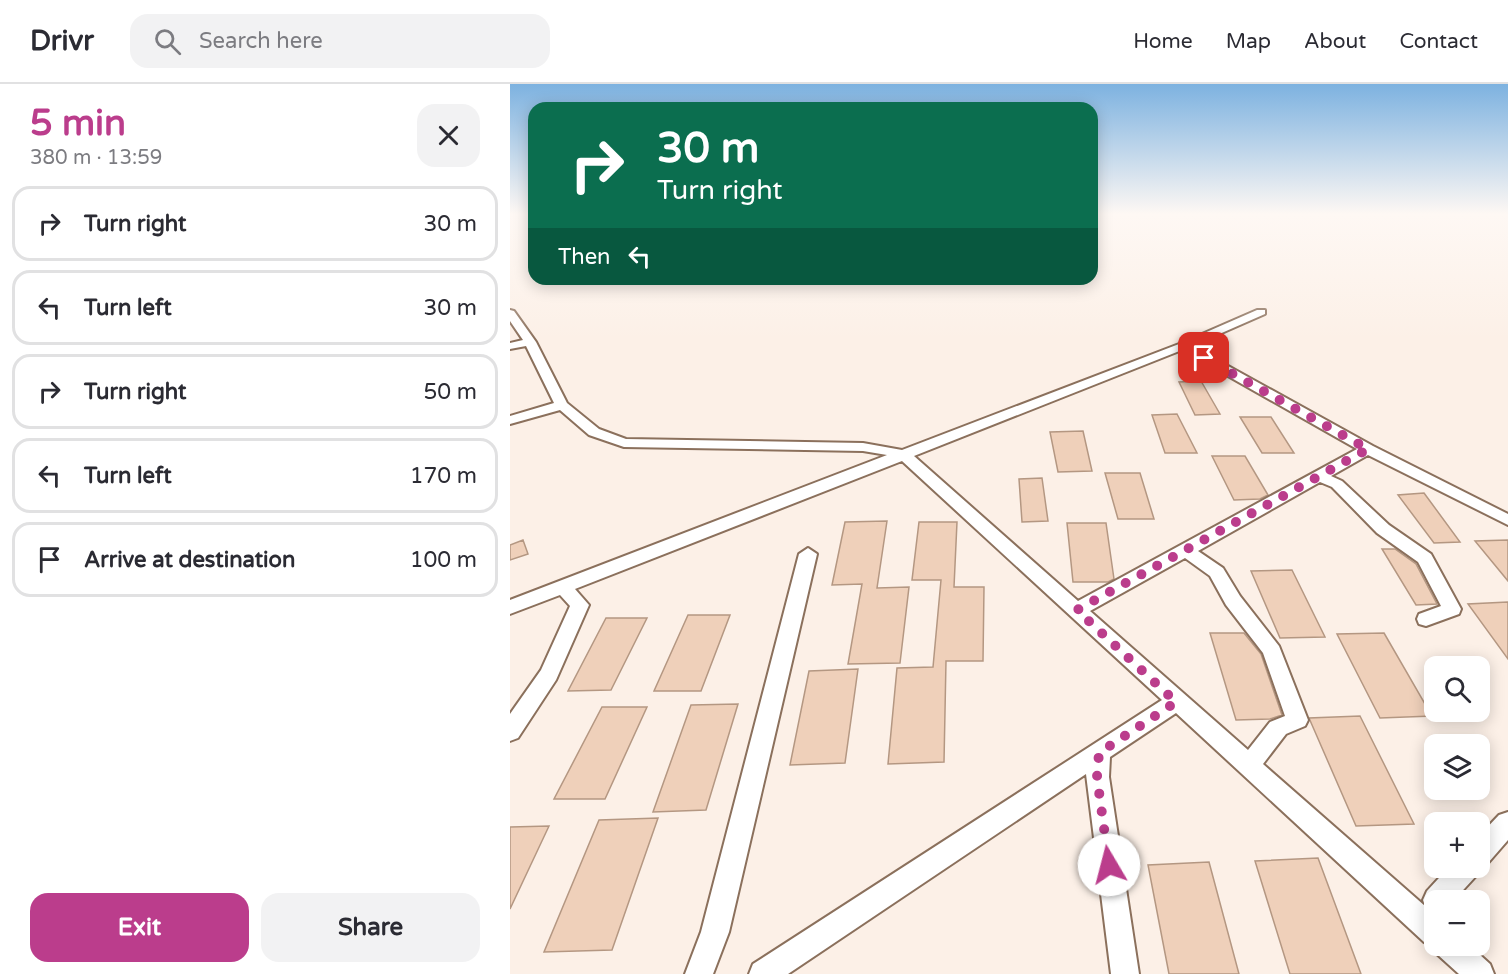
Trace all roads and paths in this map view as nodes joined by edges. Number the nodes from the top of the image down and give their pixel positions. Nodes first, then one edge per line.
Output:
1 (1261, 312) dead end
2 (510, 313) edge
3 (530, 342) junction
4 (510, 346) edge
5 (1183, 346) junction
6 (562, 405) junction
7 (510, 420) edge
8 (1368, 449) junction
9 (903, 454) junction
10 (1319, 476) junction
11 (1508, 520) edge
12 (1185, 550) junction
13 (808, 554) dead end
14 (562, 586) junction
15 (510, 607) edge
16 (1077, 610) junction
17 (1426, 619) dead end
18 (1176, 702) junction
19 (510, 732) edge
20 (1099, 753) junction
21 (1249, 765) junction
22 (1508, 823) edge
23 (1490, 842) edge
24 (1458, 878) edge
25 (1449, 890) edge
26 (1424, 907) edge
27 (1460, 956) edge
28 (792, 964) edge
29 (699, 974) edge
30 (763, 974) edge
31 (1125, 974) edge
32 (1480, 974) edge

1 - 5 street
2 - 3 street
3 - 4 street
3 - 6 street
5 - 8 street
5 - 9 street
6 - 7 street
6 - 9 street
8 - 10 street
8 - 11 street
9 - 14 street
9 - 16 street
10 - 12 street
10 - 17 street
12 - 16 street
12 - 21 street
13 - 29 street
14 - 15 street
14 - 19 street
16 - 18 street
18 - 20 street
18 - 21 street
20 - 28 street
20 - 31 street
21 - 26 street
22 - 23 street
24 - 25 street
27 - 32 street
28 - 30 street

